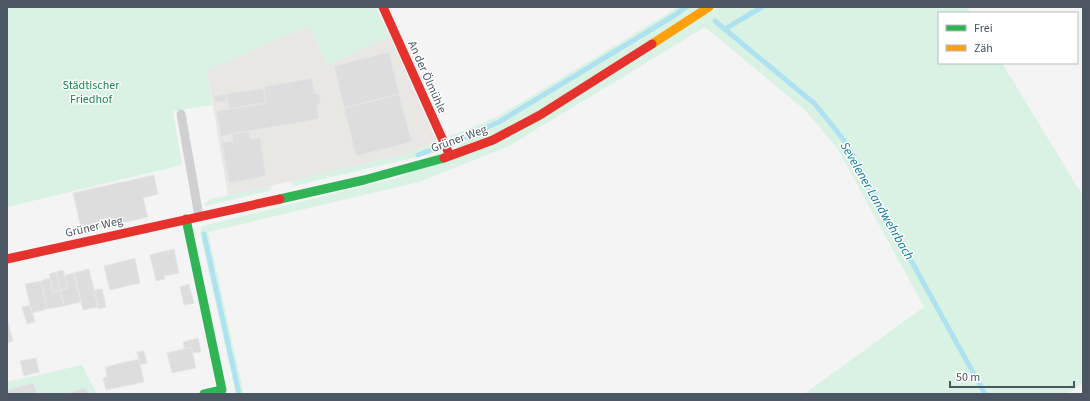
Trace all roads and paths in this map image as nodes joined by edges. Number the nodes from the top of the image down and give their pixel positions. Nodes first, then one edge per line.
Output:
1 (383, 7) edge
2 (709, 7) edge
3 (181, 114) dead end
4 (450, 156) junction
5 (199, 216) junction
6 (186, 219) junction
7 (7, 259) edge
8 (204, 394) edge

1 - 4 street, An der Ölmühle
2 - 4 street, Grüner Weg
3 - 5 lane
4 - 5 street, Grüner Weg
5 - 6 street, Grüner Weg
6 - 7 street, Grüner Weg
6 - 8 street

